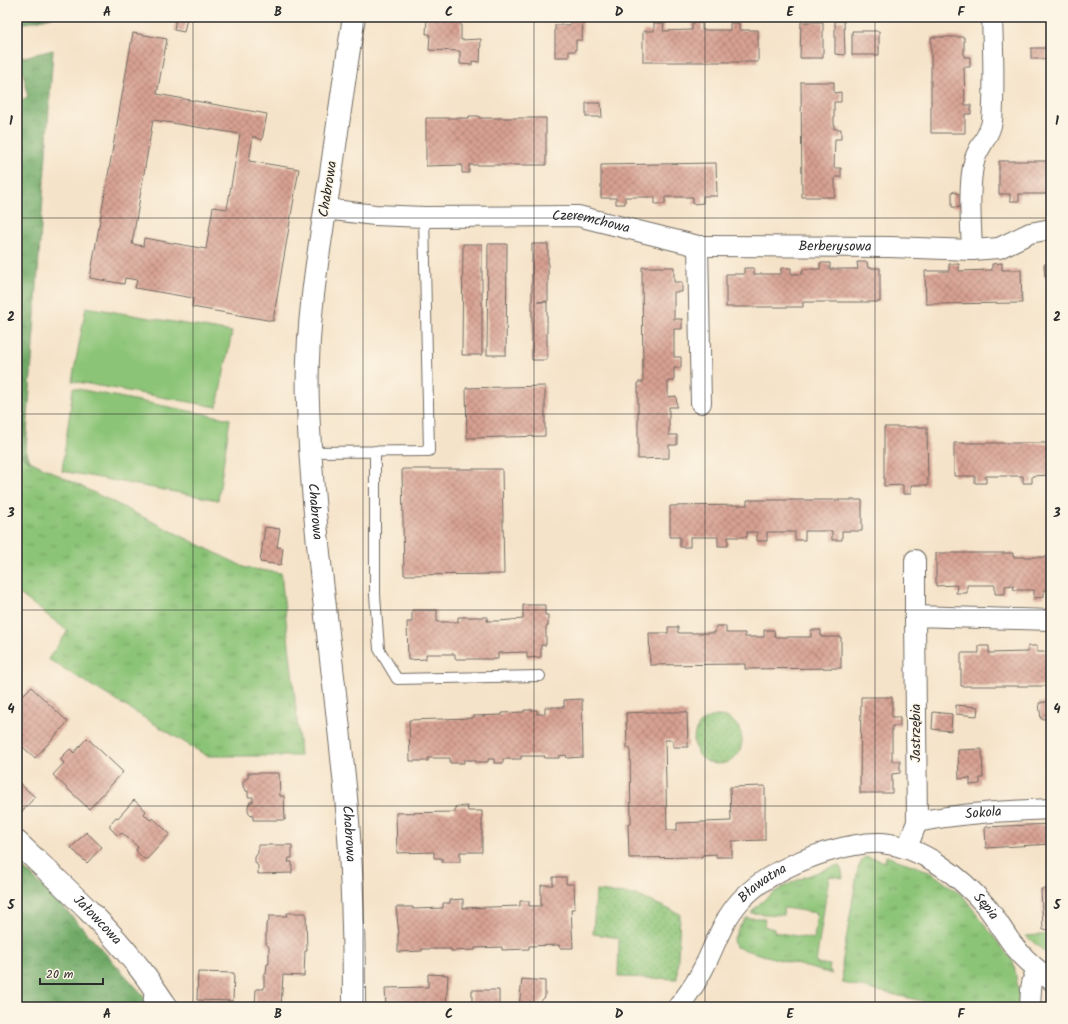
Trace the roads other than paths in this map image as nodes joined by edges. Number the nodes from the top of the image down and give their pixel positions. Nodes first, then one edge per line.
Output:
1 (354, 17) edge
2 (992, 17) edge
3 (325, 209) junction
4 (424, 217) junction
5 (1051, 229) edge
6 (698, 246) junction
7 (972, 250) junction
8 (701, 403) dead end
9 (375, 451) junction
10 (311, 452) junction
11 (915, 560) dead end
12 (915, 616) junction
13 (1051, 620) edge
14 (540, 676) dead end
15 (1051, 809) edge
16 (916, 822) junction
17 (17, 842) edge
18 (906, 848) junction
19 (1044, 975) edge
20 (150, 983) junction
21 (148, 1007) edge
22 (167, 1007) edge
23 (354, 1007) edge
24 (678, 1007) edge
25 (1030, 1007) edge

1 - 3 street, Chabrowa
2 - 7 street
3 - 4 street, Czeremchowa
3 - 10 street, Chabrowa
4 - 6 street, Czeremchowa
4 - 9 lane
5 - 7 street, Berberysowa
6 - 7 street, Berberysowa
6 - 8 street
9 - 10 lane
9 - 14 lane
10 - 23 street, Chabrowa
11 - 12 street, Jastrzębia
12 - 13 street
12 - 16 street, Jastrzębia
15 - 16 street, Sokola
16 - 18 street, Jastrzębia
17 - 20 street, Jałowcowa
18 - 19 street, Sępia
18 - 24 street, Bławatna
19 - 25 street
20 - 21 lane
20 - 22 street, Jałowcowa

